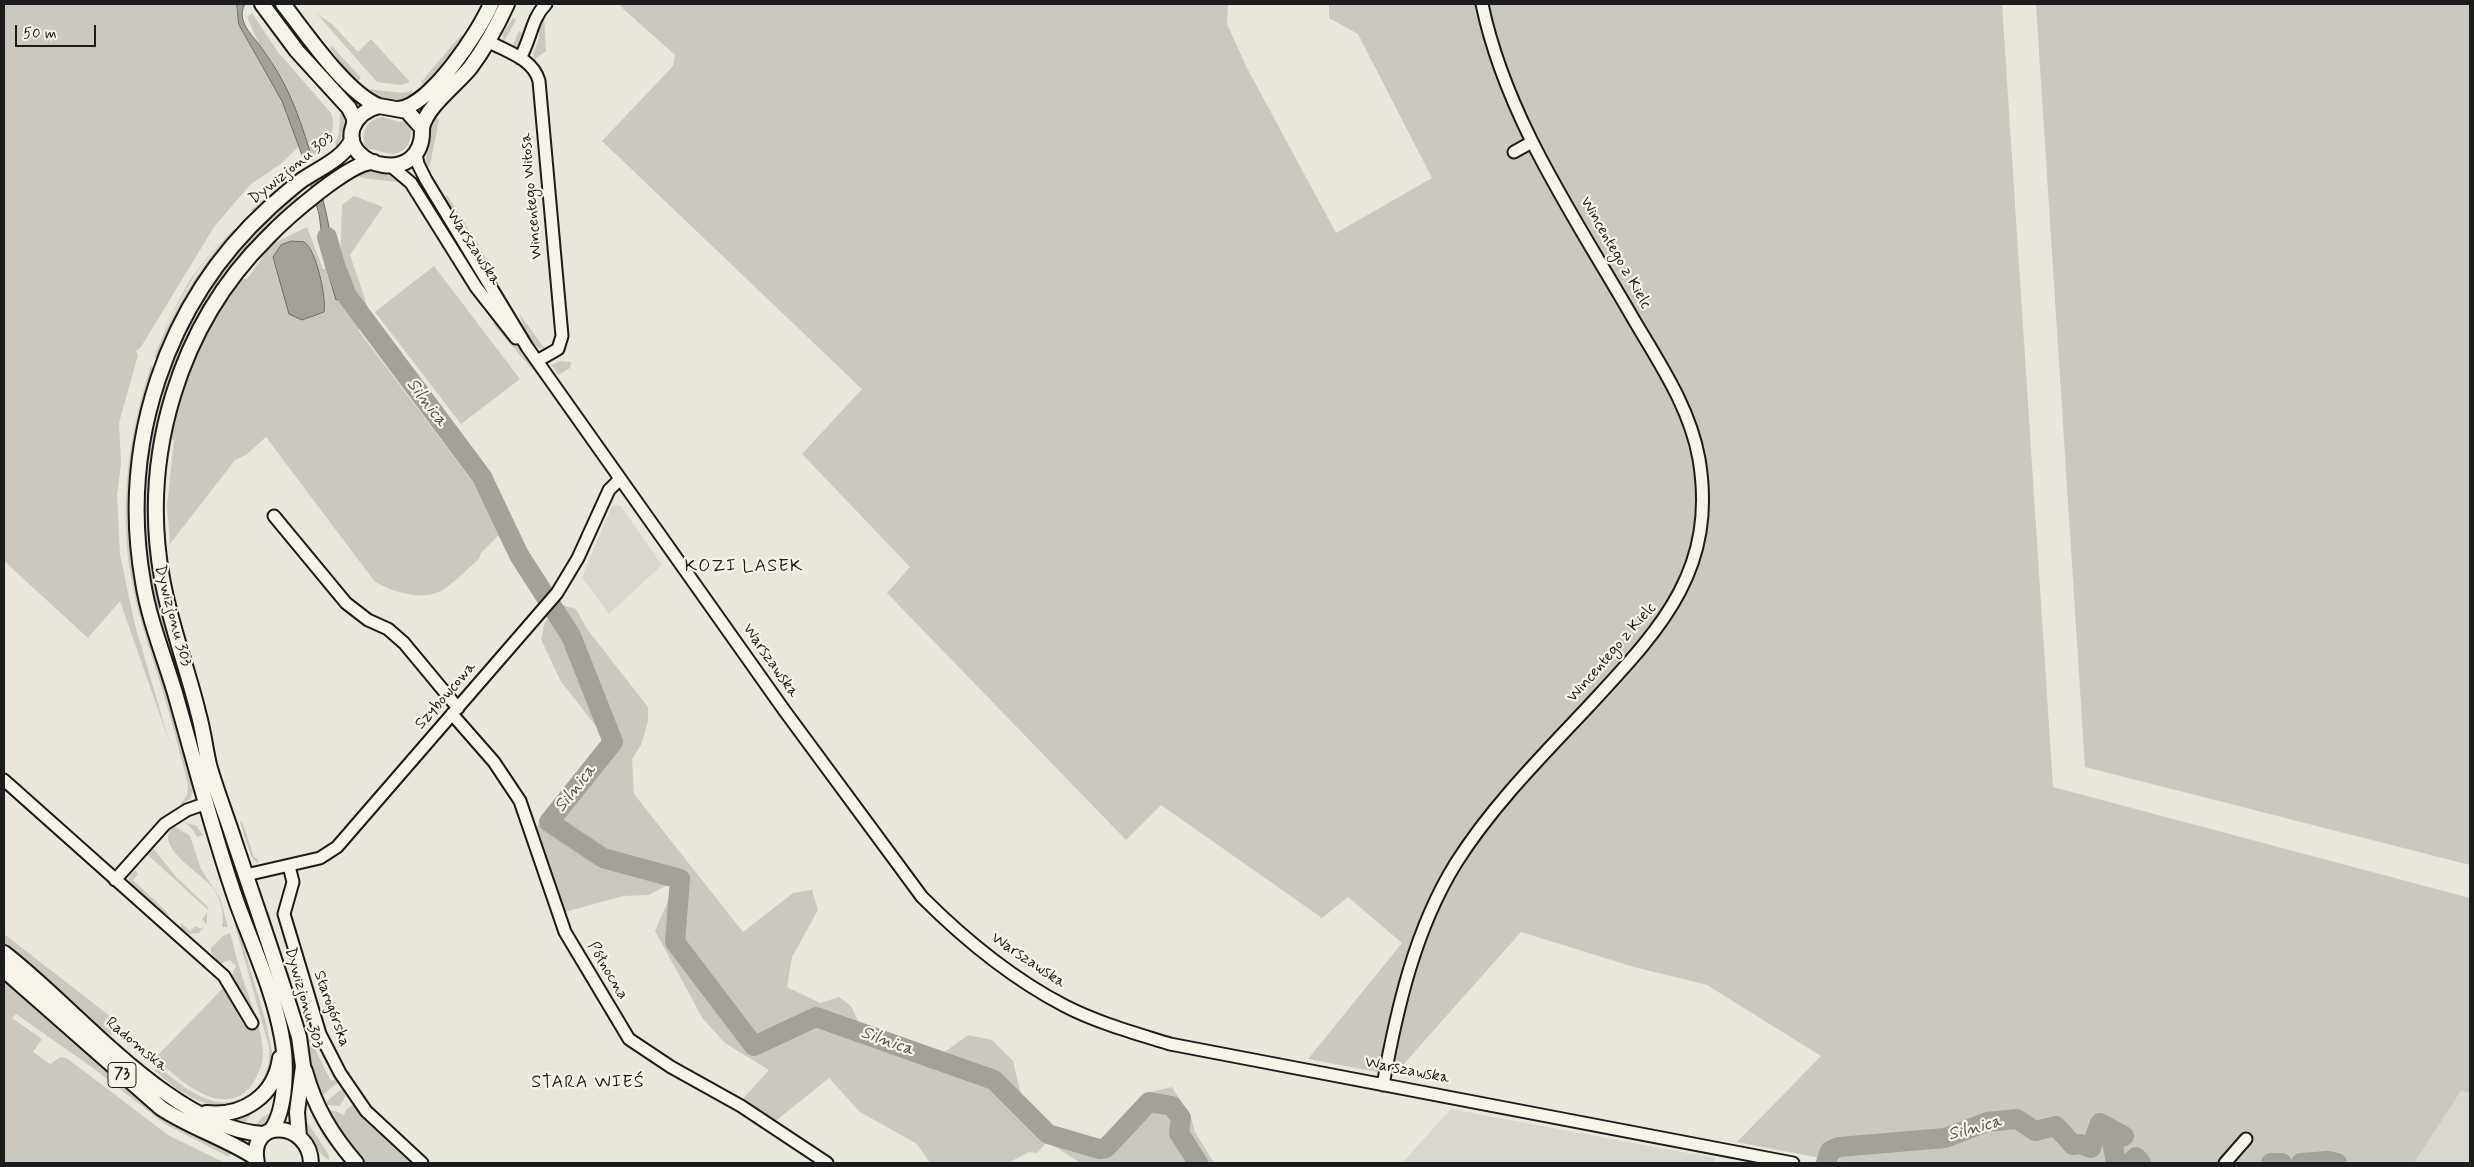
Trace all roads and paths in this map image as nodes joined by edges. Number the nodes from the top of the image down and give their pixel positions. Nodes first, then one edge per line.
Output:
1 (283, 4) edge
2 (491, 4) edge
3 (507, 4) edge
4 (546, 4) edge
5 (1482, 4) edge
6 (262, 5) edge
7 (488, 41) junction
8 (520, 58) junction
9 (379, 106) junction
10 (399, 109) junction
11 (354, 125) junction
12 (422, 128) junction
13 (352, 139) junction
14 (1532, 142) junction
15 (1514, 152) dead end
16 (416, 154) junction
17 (374, 162) junction
18 (391, 166) junction
19 (527, 347) junction
20 (537, 361) junction
21 (620, 479) junction
22 (274, 516) dead end
23 (455, 711) junction
24 (4, 780) edge
25 (207, 803) junction
26 (289, 866) junction
27 (246, 875) junction
28 (115, 880) junction
29 (4, 953) edge
30 (4, 970) edge
31 (252, 1023) dead end
32 (283, 1040) junction
33 (303, 1066) junction
34 (1383, 1085) junction
35 (195, 1112) junction
36 (268, 1132) junction
37 (299, 1137) junction
38 (2246, 1139) dead end
39 (2229, 1159) edge
40 (256, 1160) edge
41 (314, 1161) edge
42 (356, 1163) edge
43 (422, 1163) edge
44 (827, 1163) edge
45 (1793, 1163) edge

1 - 9 main road
2 - 10 main road
3 - 7 main road
4 - 8 street
5 - 14 street, Wincentego z Kielc
6 - 11 main road
7 - 8 street, Wincentego Witosa
7 - 12 main road
8 - 20 street, Wincentego Witosa
9 - 10 main road
9 - 11 main road
10 - 12 main road
11 - 13 main road
12 - 16 main road
13 - 17 main road
13 - 25 main road, Dywizjonu 303
14 - 15 street
14 - 34 street, Wincentego z Kielc
16 - 18 main road
16 - 19 street, Warszawska
17 - 18 main road
17 - 27 main road, Dywizjonu 303
18 - 19 street, Warszawska
19 - 20 street, Warszawska
20 - 21 street, Warszawska
21 - 23 street, Szybowcowa
21 - 34 street, Warszawska
22 - 23 street, Północna
23 - 26 street, Szybowcowa
23 - 44 street, Północna
24 - 28 street
25 - 28 street
25 - 32 main road, Dywizjonu 303
26 - 27 street, Szybowcowa
26 - 43 street, Starogórska
27 - 33 main road, Dywizjonu 303
28 - 31 street
29 - 35 main road, Radomska / 73
30 - 40 main road, Radomska / 73
32 - 35 main road
32 - 36 main road, Dywizjonu 303
33 - 37 main road, Dywizjonu 303
33 - 42 main road
34 - 45 street, Warszawska
35 - 36 main road, Radomska / 73
36 - 37 main road, 73
36 - 40 main road, 73
37 - 41 main road
38 - 39 street

